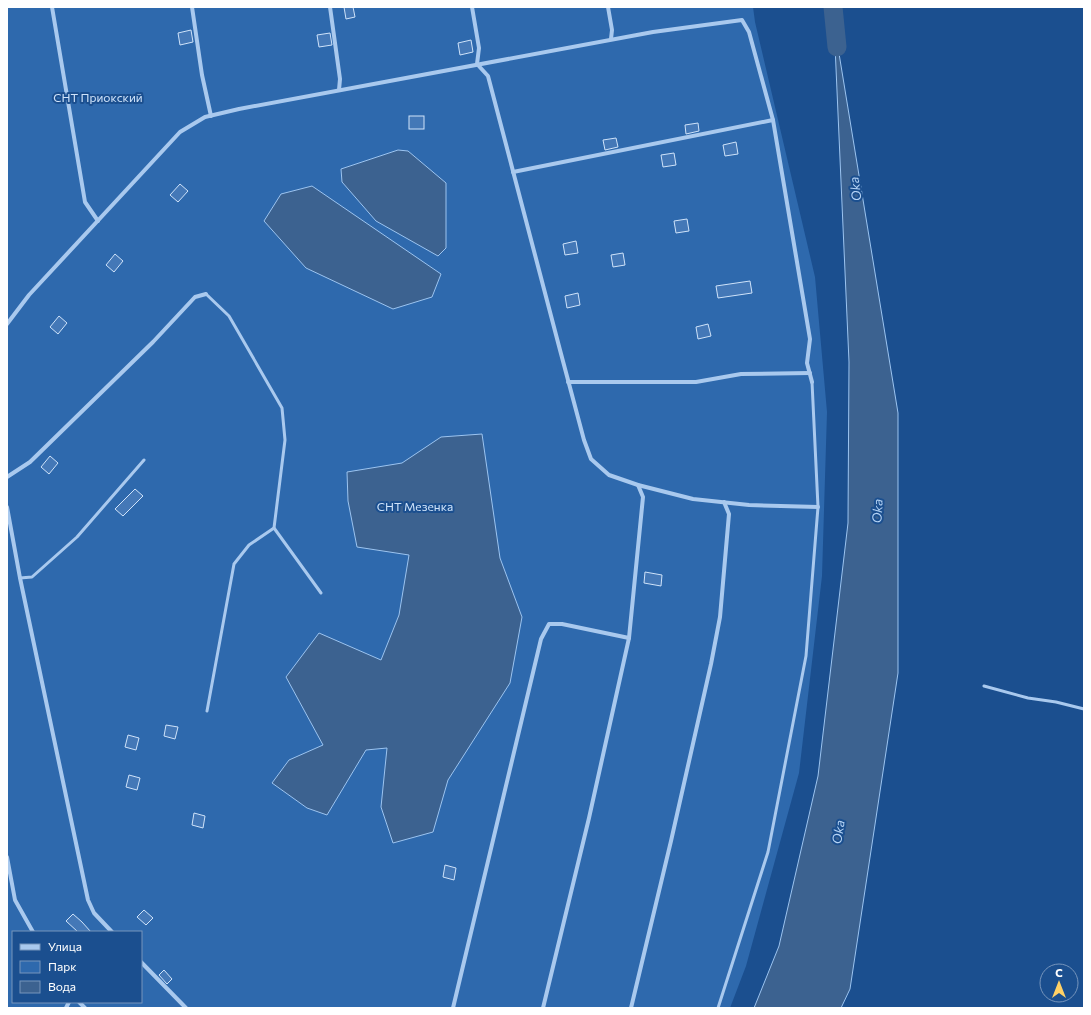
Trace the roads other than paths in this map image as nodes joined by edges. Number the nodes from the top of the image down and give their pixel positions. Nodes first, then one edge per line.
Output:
1 (52, 7) edge
2 (192, 7) edge
3 (330, 7) edge
4 (472, 7) edge
5 (608, 7) edge
6 (611, 39) junction
7 (478, 64) junction
8 (339, 90) junction
9 (211, 116) junction
10 (772, 120) junction
11 (513, 172) junction
12 (98, 221) junction
13 (206, 294) joint
14 (7, 324) edge
15 (810, 373) junction
16 (568, 382) junction
17 (812, 382) joint
18 (144, 460) dead end
19 (7, 477) edge
20 (638, 485) junction
21 (724, 502) junction
22 (7, 507) edge
23 (818, 507) junction
24 (274, 528) junction
25 (20, 578) junction
26 (321, 593) dead end
27 (629, 638) junction
28 (984, 686) dead end
29 (1084, 709) edge
30 (207, 711) dead end
31 (7, 857) edge
32 (33, 931) edge
33 (111, 931) edge
34 (142, 963) edge
35 (186, 1008) edge
36 (453, 1008) edge
37 (543, 1008) edge
38 (631, 1008) edge
39 (718, 1008) edge

1 - 12 street
2 - 9 street
3 - 8 street
4 - 7 street
5 - 6 street
6 - 7 street
6 - 10 street
7 - 8 street
7 - 11 street
8 - 9 street
9 - 12 street
10 - 11 street
10 - 15 street
11 - 16 street
12 - 14 street
13 - 19 street
13 - 24 lane
15 - 16 street
15 - 17 street
16 - 20 street
17 - 23 lane
18 - 25 lane
20 - 21 street
20 - 27 street
21 - 23 street
21 - 38 street
22 - 25 street
23 - 39 lane
24 - 26 lane
24 - 30 lane
25 - 33 street
27 - 36 street
27 - 37 street
28 - 29 lane
31 - 32 street
34 - 35 street

